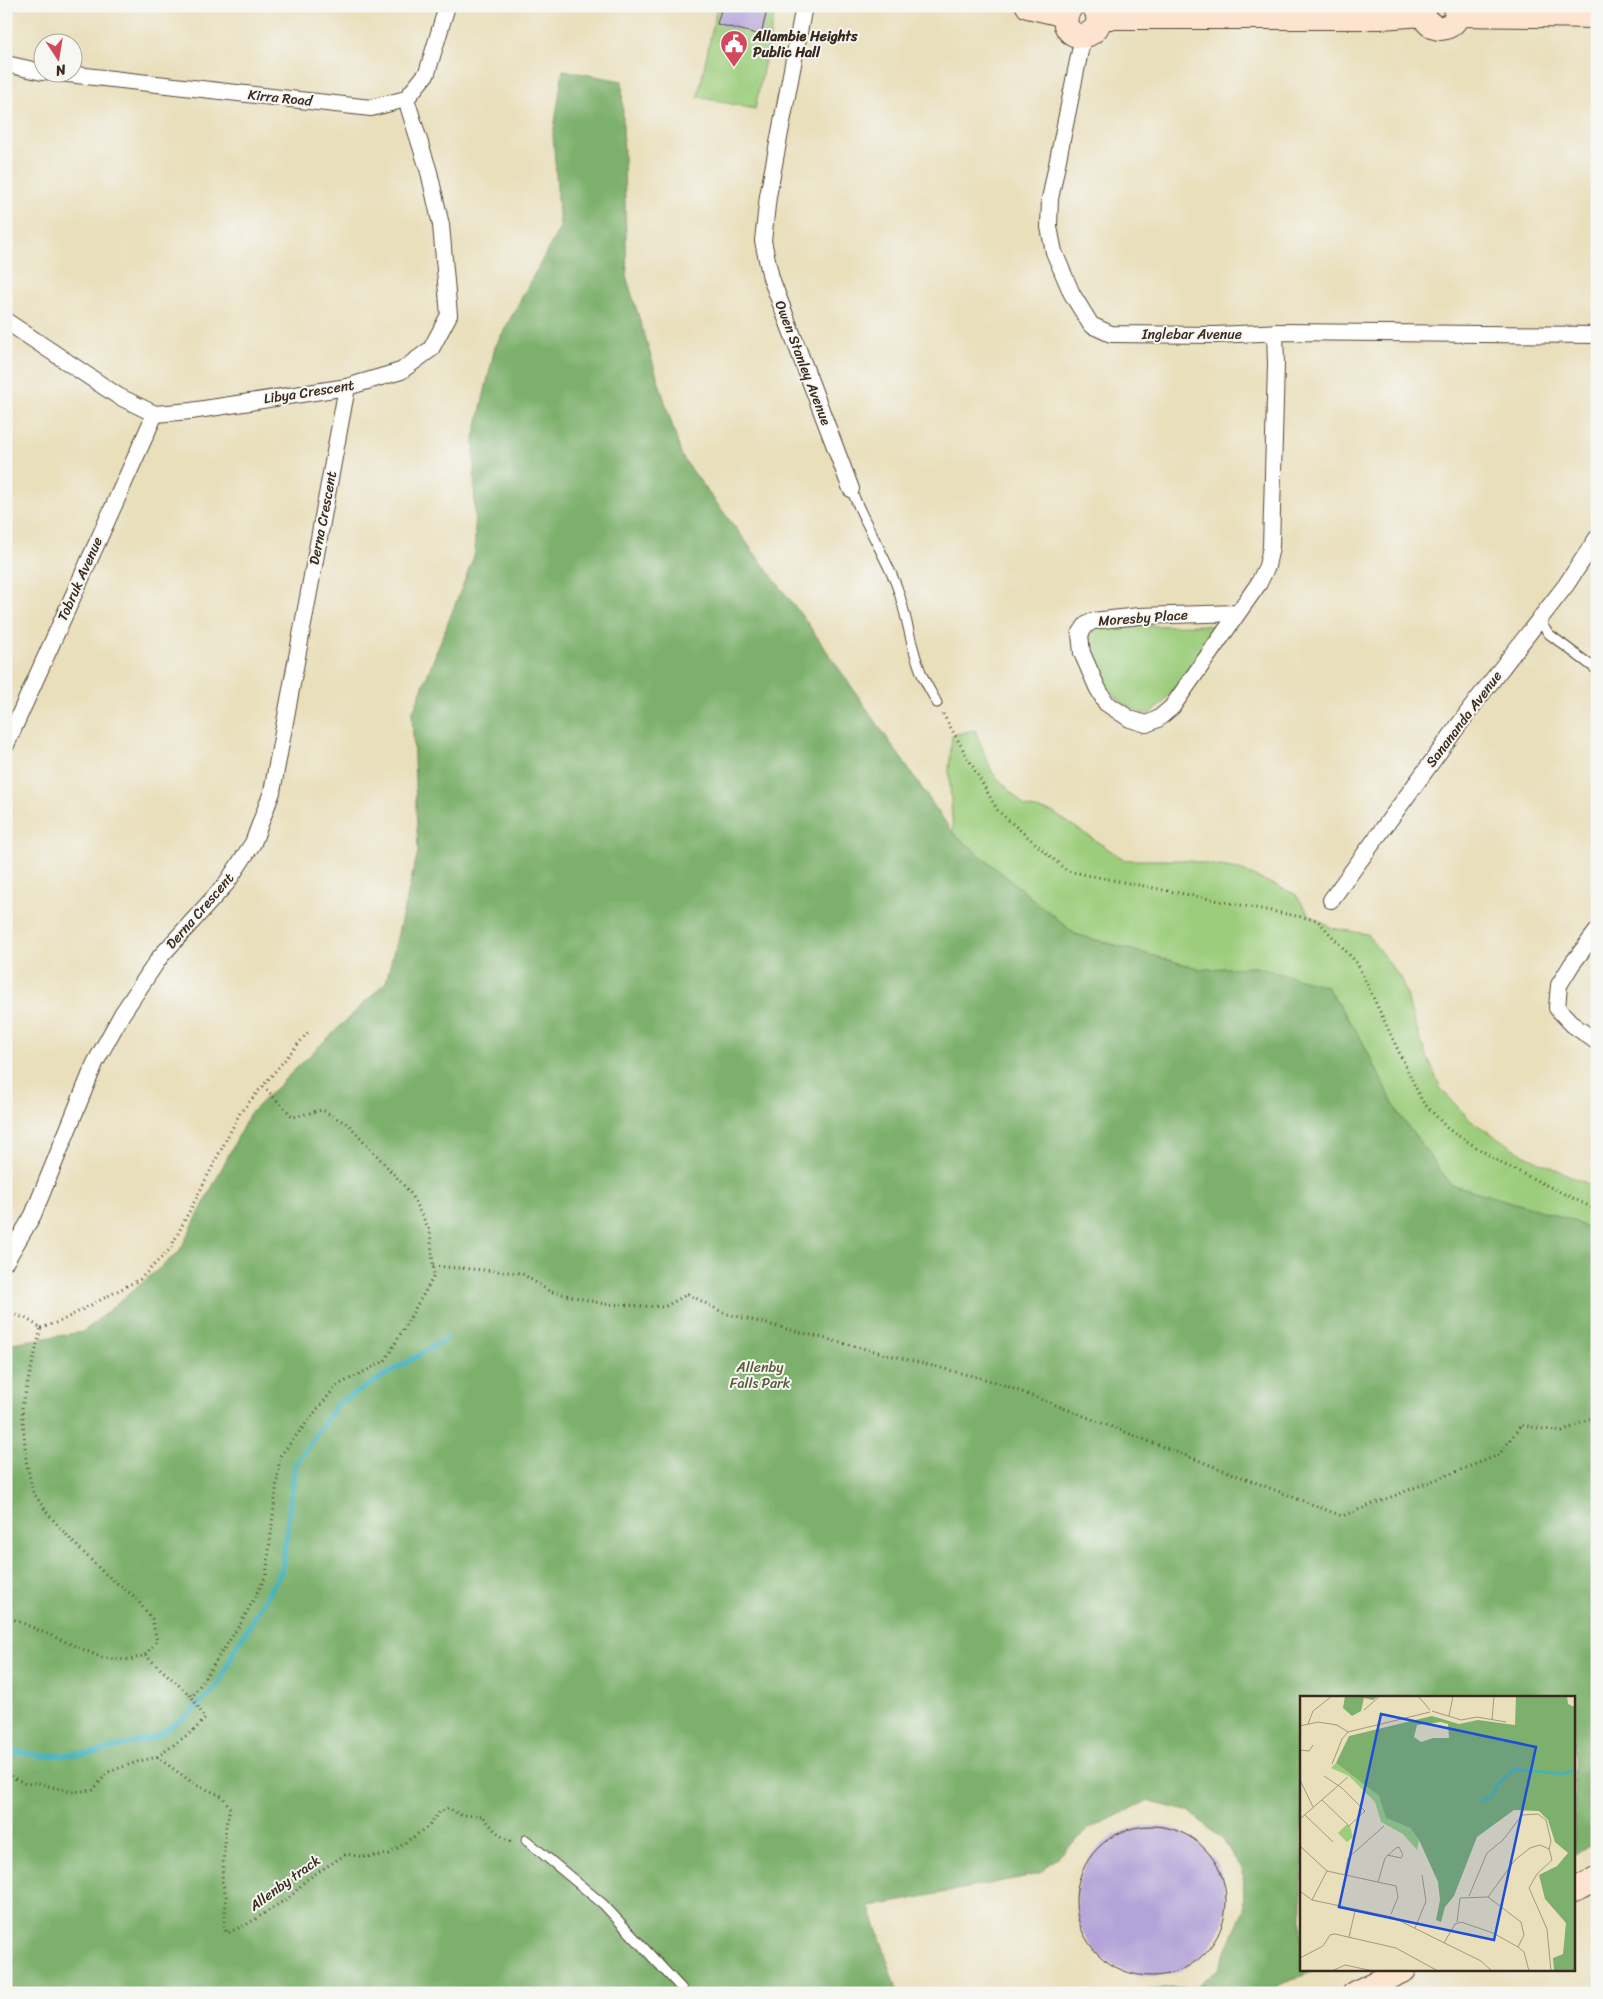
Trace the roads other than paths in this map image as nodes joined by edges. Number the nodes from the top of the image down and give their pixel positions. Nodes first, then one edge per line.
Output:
1 (447, 6) edge
2 (804, 6) edge
3 (1028, 6) edge
4 (1424, 10) edge
5 (1457, 10) edge
6 (1068, 11) edge
7 (1096, 12) edge
8 (1597, 16) edge
9 (1083, 36) junction
10 (6, 64) edge
11 (32, 70) edge
12 (82, 76) edge
13 (406, 99) junction
14 (6, 321) edge
15 (1275, 332) junction
16 (1597, 335) edge
17 (347, 387) junction
18 (155, 414) junction
19 (851, 489) joint
20 (1597, 538) edge
21 (1238, 613) junction
22 (1539, 621) junction
23 (1597, 670) edge
24 (937, 703) road end
25 (6, 745) edge
26 (1331, 900) dead end
27 (1597, 931) edge
28 (1597, 1042) edge
29 (6, 1261) edge
30 (526, 1840) road end
31 (1597, 1879) edge
32 (1576, 1889) edge
33 (1400, 1972) edge
34 (682, 1989) dead end
35 (1355, 1993) edge

1 - 13 street
2 - 19 street, Owen Stanley Avenue
3 - 6 main road
4 - 5 main road
4 - 7 main road
5 - 8 main road
6 - 9 main road
7 - 9 main road
9 - 15 street, Inglebar Avenue
10 - 11 street
12 - 13 street, Kirra Road
13 - 17 street, Libya Crescent
14 - 18 street
15 - 16 street, Inglebar Avenue
15 - 21 street, Moresby Place
17 - 18 street, Libya Crescent
17 - 29 street, Derna Crescent
18 - 25 street, Tobruk Avenue
19 - 24 lane, Owen Stanley Avenue
20 - 22 street, Sanananda Avenue
21 - 21 street, Moresby Place
22 - 23 lane
22 - 26 street, Sanananda Avenue
27 - 28 street
30 - 34 lane
31 - 32 main road
33 - 35 main road

